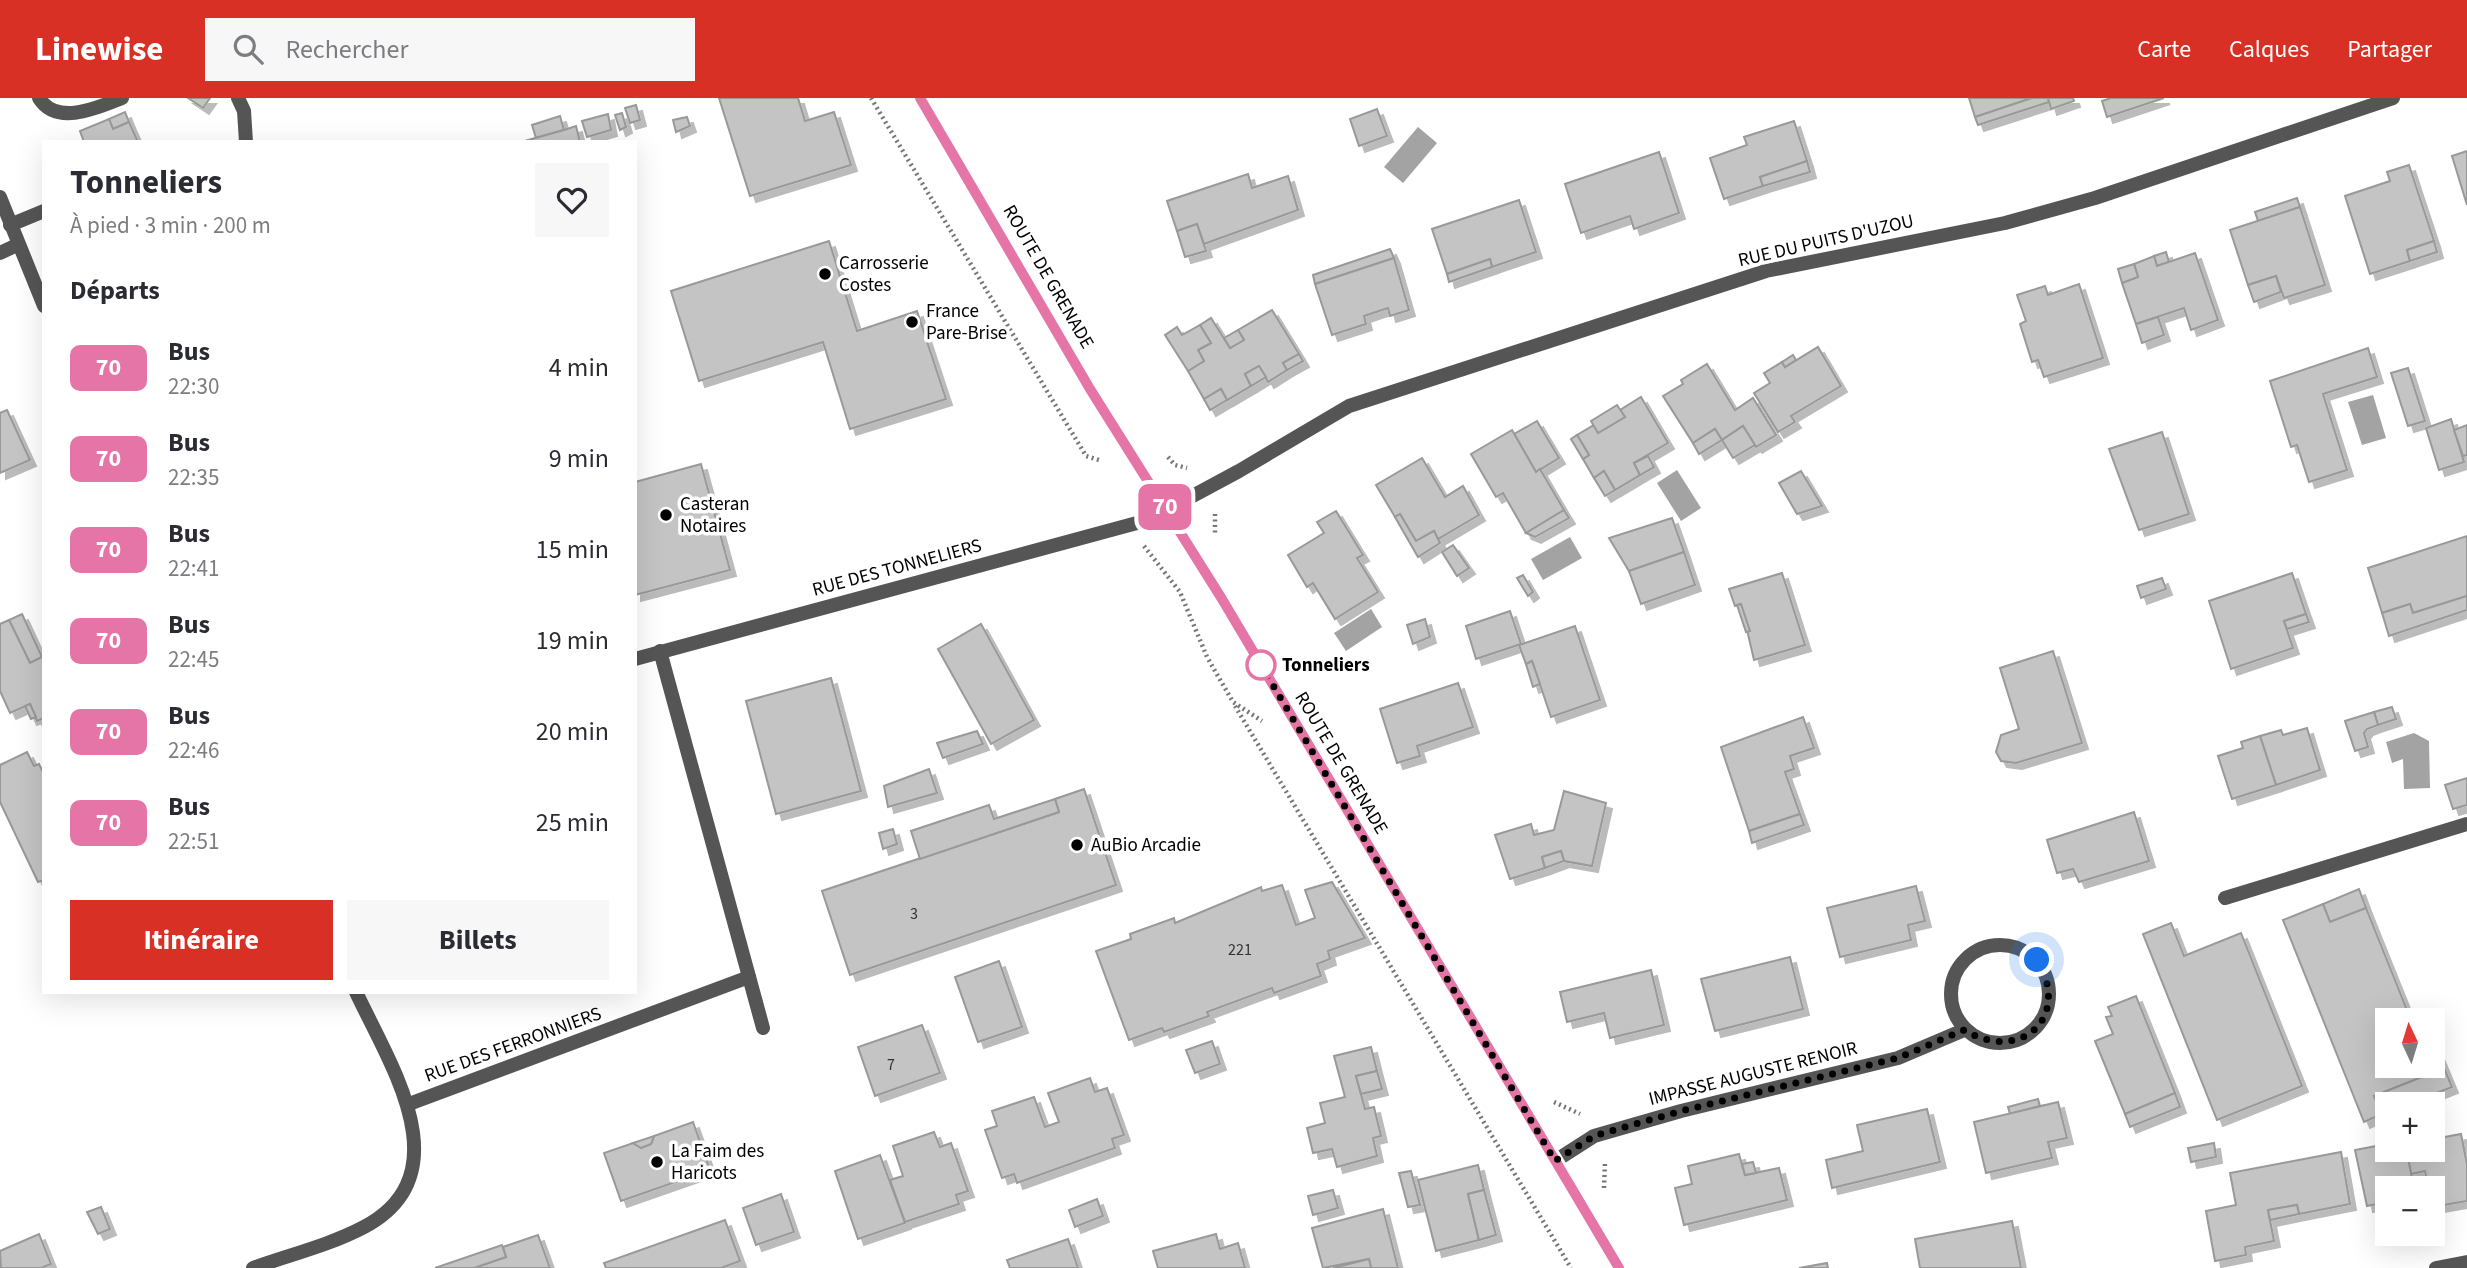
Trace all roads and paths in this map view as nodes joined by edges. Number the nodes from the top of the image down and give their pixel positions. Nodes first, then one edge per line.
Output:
1 (40, 98) edge
2 (122, 98) edge
3 (238, 98) edge
4 (871, 98) edge
5 (920, 98) edge
6 (2393, 98) edge
7 (246, 140) edge
8 (0, 197) edge
9 (42, 212) edge
10 (10, 225) junction
11 (17, 245) junction
12 (0, 253) edge
13 (42, 301) edge
14 (1106, 463) dead end
15 (1215, 505) dead end
16 (1167, 510) junction
17 (1217, 541) dead end
18 (1146, 551) dead end
19 (660, 651) junction
20 (637, 658) edge
21 (1233, 702) junction
22 (1272, 728) dead end
23 (2467, 824) edge
24 (2225, 898) dead end
25 (749, 977) junction
26 (357, 994) edge
27 (763, 1028) dead end
28 (1964, 1030) junction
29 (409, 1104) junction
30 (1555, 1161) junction
31 (2467, 1262) edge
32 (253, 1268) edge
33 (1572, 1268) edge
34 (1619, 1268) edge
35 (2436, 1268) edge

1 - 2 street
3 - 7 street
4 - 14 path
5 - 16 main road, ROUTE DE GRENADE
6 - 16 street, RUE DU PUITS D'UZOU
8 - 10 street
9 - 10 street
10 - 11 street
11 - 12 street
11 - 13 street
15 - 17 path
16 - 19 street, RUE DES TONNELIERS
16 - 30 main road, ROUTE DE GRENADE
18 - 21 path
19 - 20 street, RUE DES TONNELIERS
19 - 25 street
21 - 22 path
21 - 33 path
23 - 24 street
25 - 27 street
25 - 29 street, RUE DES FERRONNIERS
26 - 29 street
28 - 28 street
28 - 30 street, IMPASSE AUGUSTE RENOIR
29 - 32 street
30 - 34 main road, ROUTE DE GRENADE
31 - 35 street

